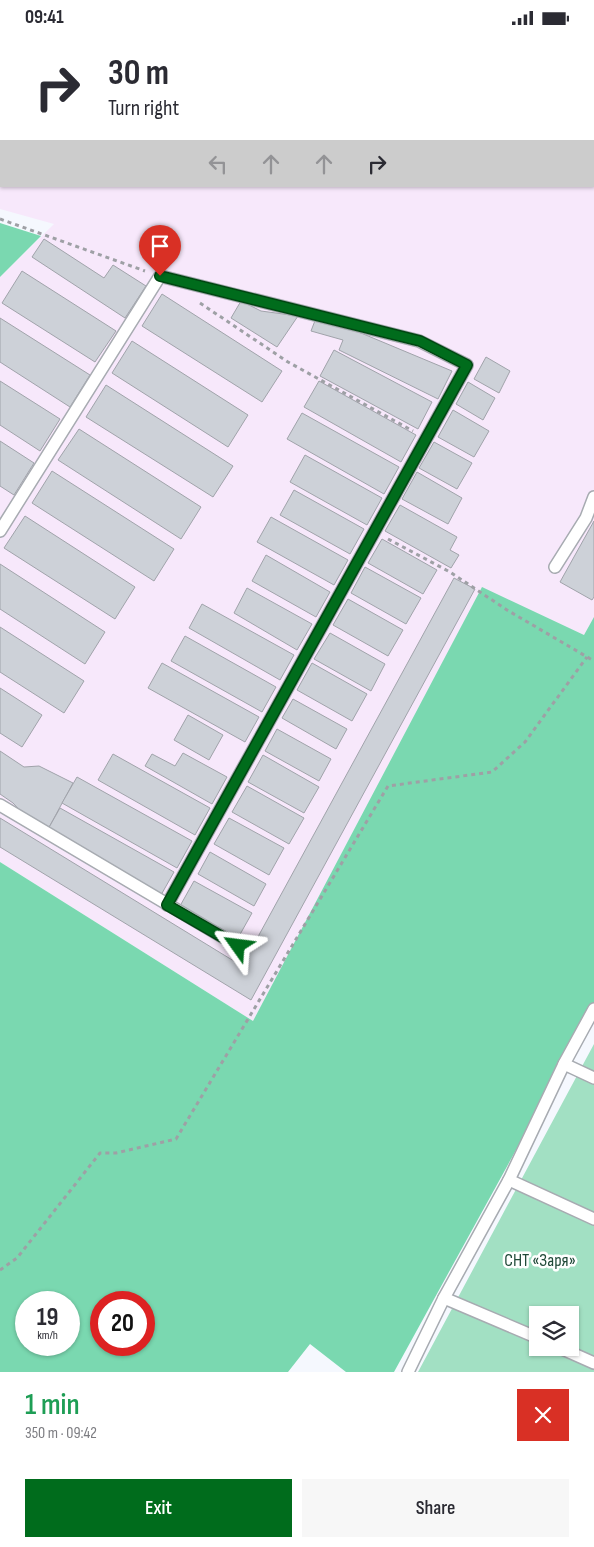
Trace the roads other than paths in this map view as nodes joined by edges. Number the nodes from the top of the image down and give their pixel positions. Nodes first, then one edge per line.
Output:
1 (594, 497) edge
2 (0, 531) edge
3 (555, 567) dead end
4 (0, 805) edge
5 (167, 905) junction
6 (238, 946) dead end
7 (594, 1009) edge
8 (564, 1064) junction
9 (594, 1078) edge
10 (509, 1181) junction
11 (594, 1219) edge
12 (444, 1298) junction
13 (529, 1334) edge
14 (578, 1356) edge
15 (594, 1363) edge
16 (408, 1372) edge

1 - 3 lane
2 - 5 lane
4 - 5 lane
5 - 6 lane
7 - 8 lane
8 - 9 lane
8 - 10 lane
10 - 11 lane
10 - 12 lane
12 - 13 lane
12 - 16 lane
14 - 15 lane

